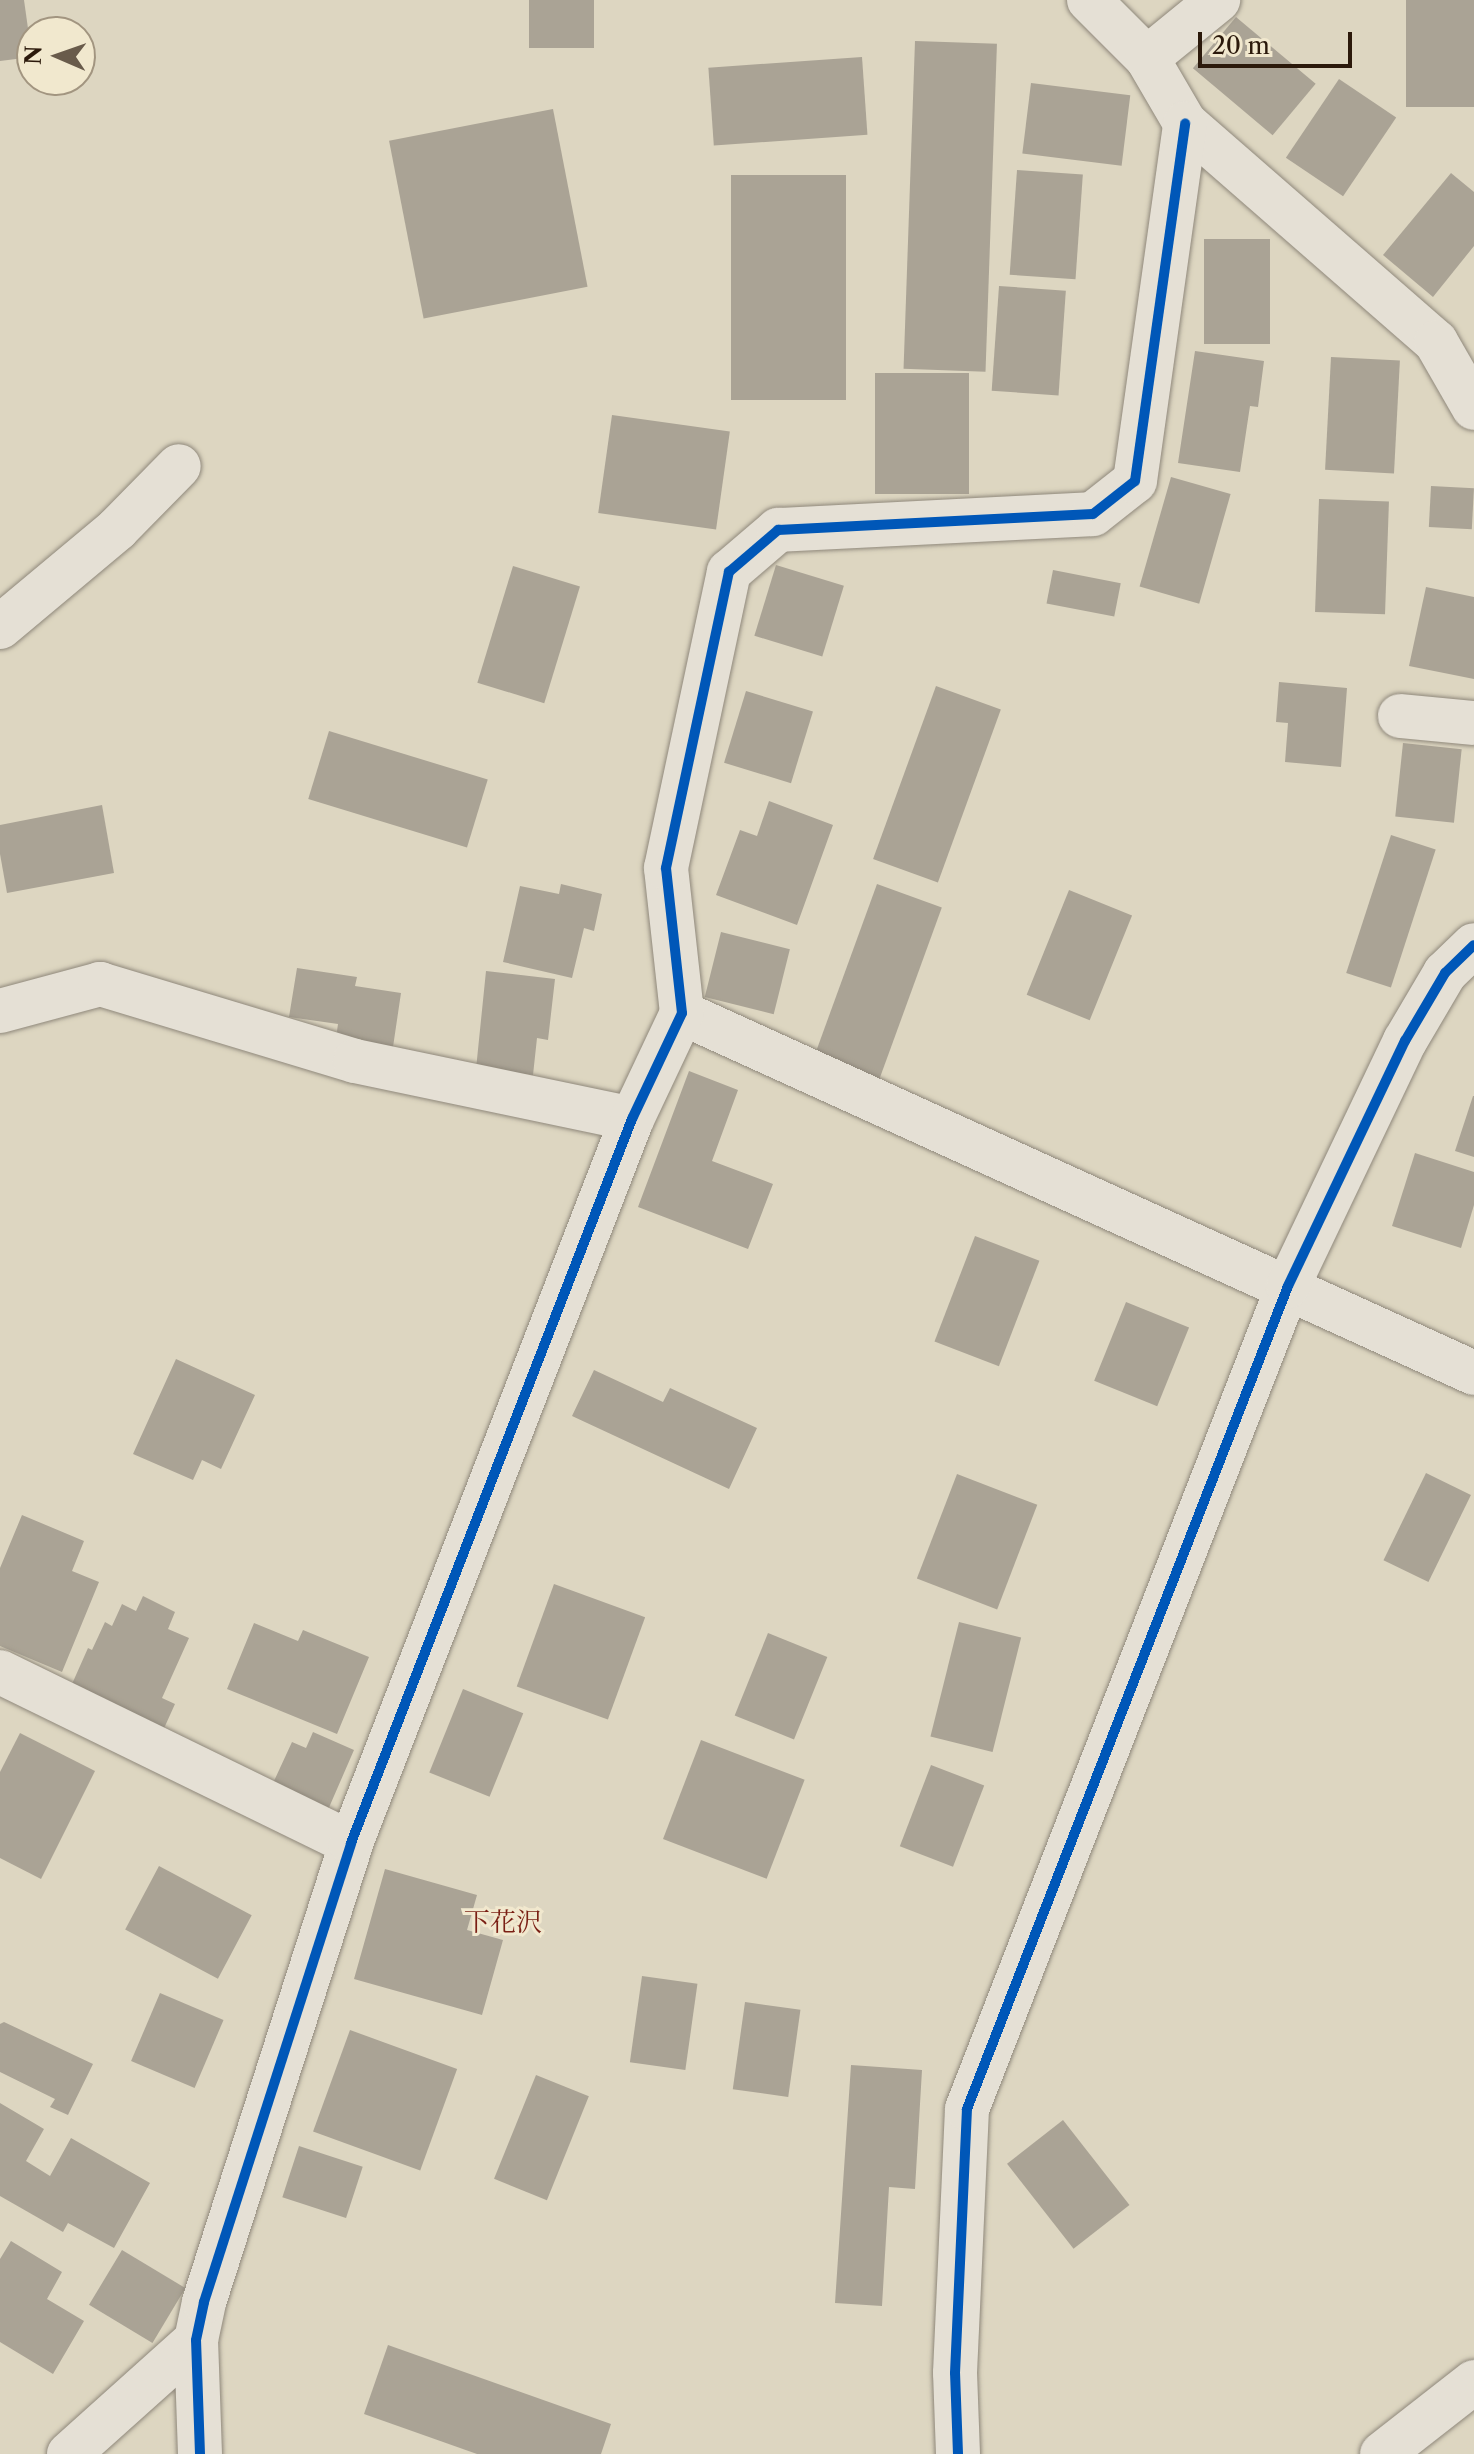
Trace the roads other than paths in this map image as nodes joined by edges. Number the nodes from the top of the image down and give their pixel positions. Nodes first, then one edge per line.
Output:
1 (1089, 0) edge
2 (1218, 0) edge
3 (1147, 58) junction
4 (1185, 123) junction
5 (1474, 408) edge
6 (179, 466) dead end
7 (0, 627) edge
8 (1400, 716) dead end
9 (1474, 723) edge
10 (1474, 945) edge
11 (0, 1011) edge
12 (682, 1013) junction
13 (632, 1119) junction
14 (1288, 1286) junction
15 (1474, 1373) edge
16 (0, 1672) edge
17 (351, 1843) junction
18 (196, 2340) junction
19 (1474, 2382) edge
20 (69, 2454) edge
21 (200, 2454) edge
22 (958, 2454) edge
23 (1382, 2454) edge

1 - 3 street
2 - 3 street
3 - 4 street
4 - 5 street
4 - 12 street
6 - 7 street
8 - 9 street
10 - 14 street
11 - 13 street
12 - 13 street
12 - 14 street
13 - 17 street
14 - 15 street
14 - 22 street
16 - 17 street
17 - 18 street
18 - 20 street
18 - 21 street
19 - 23 street

